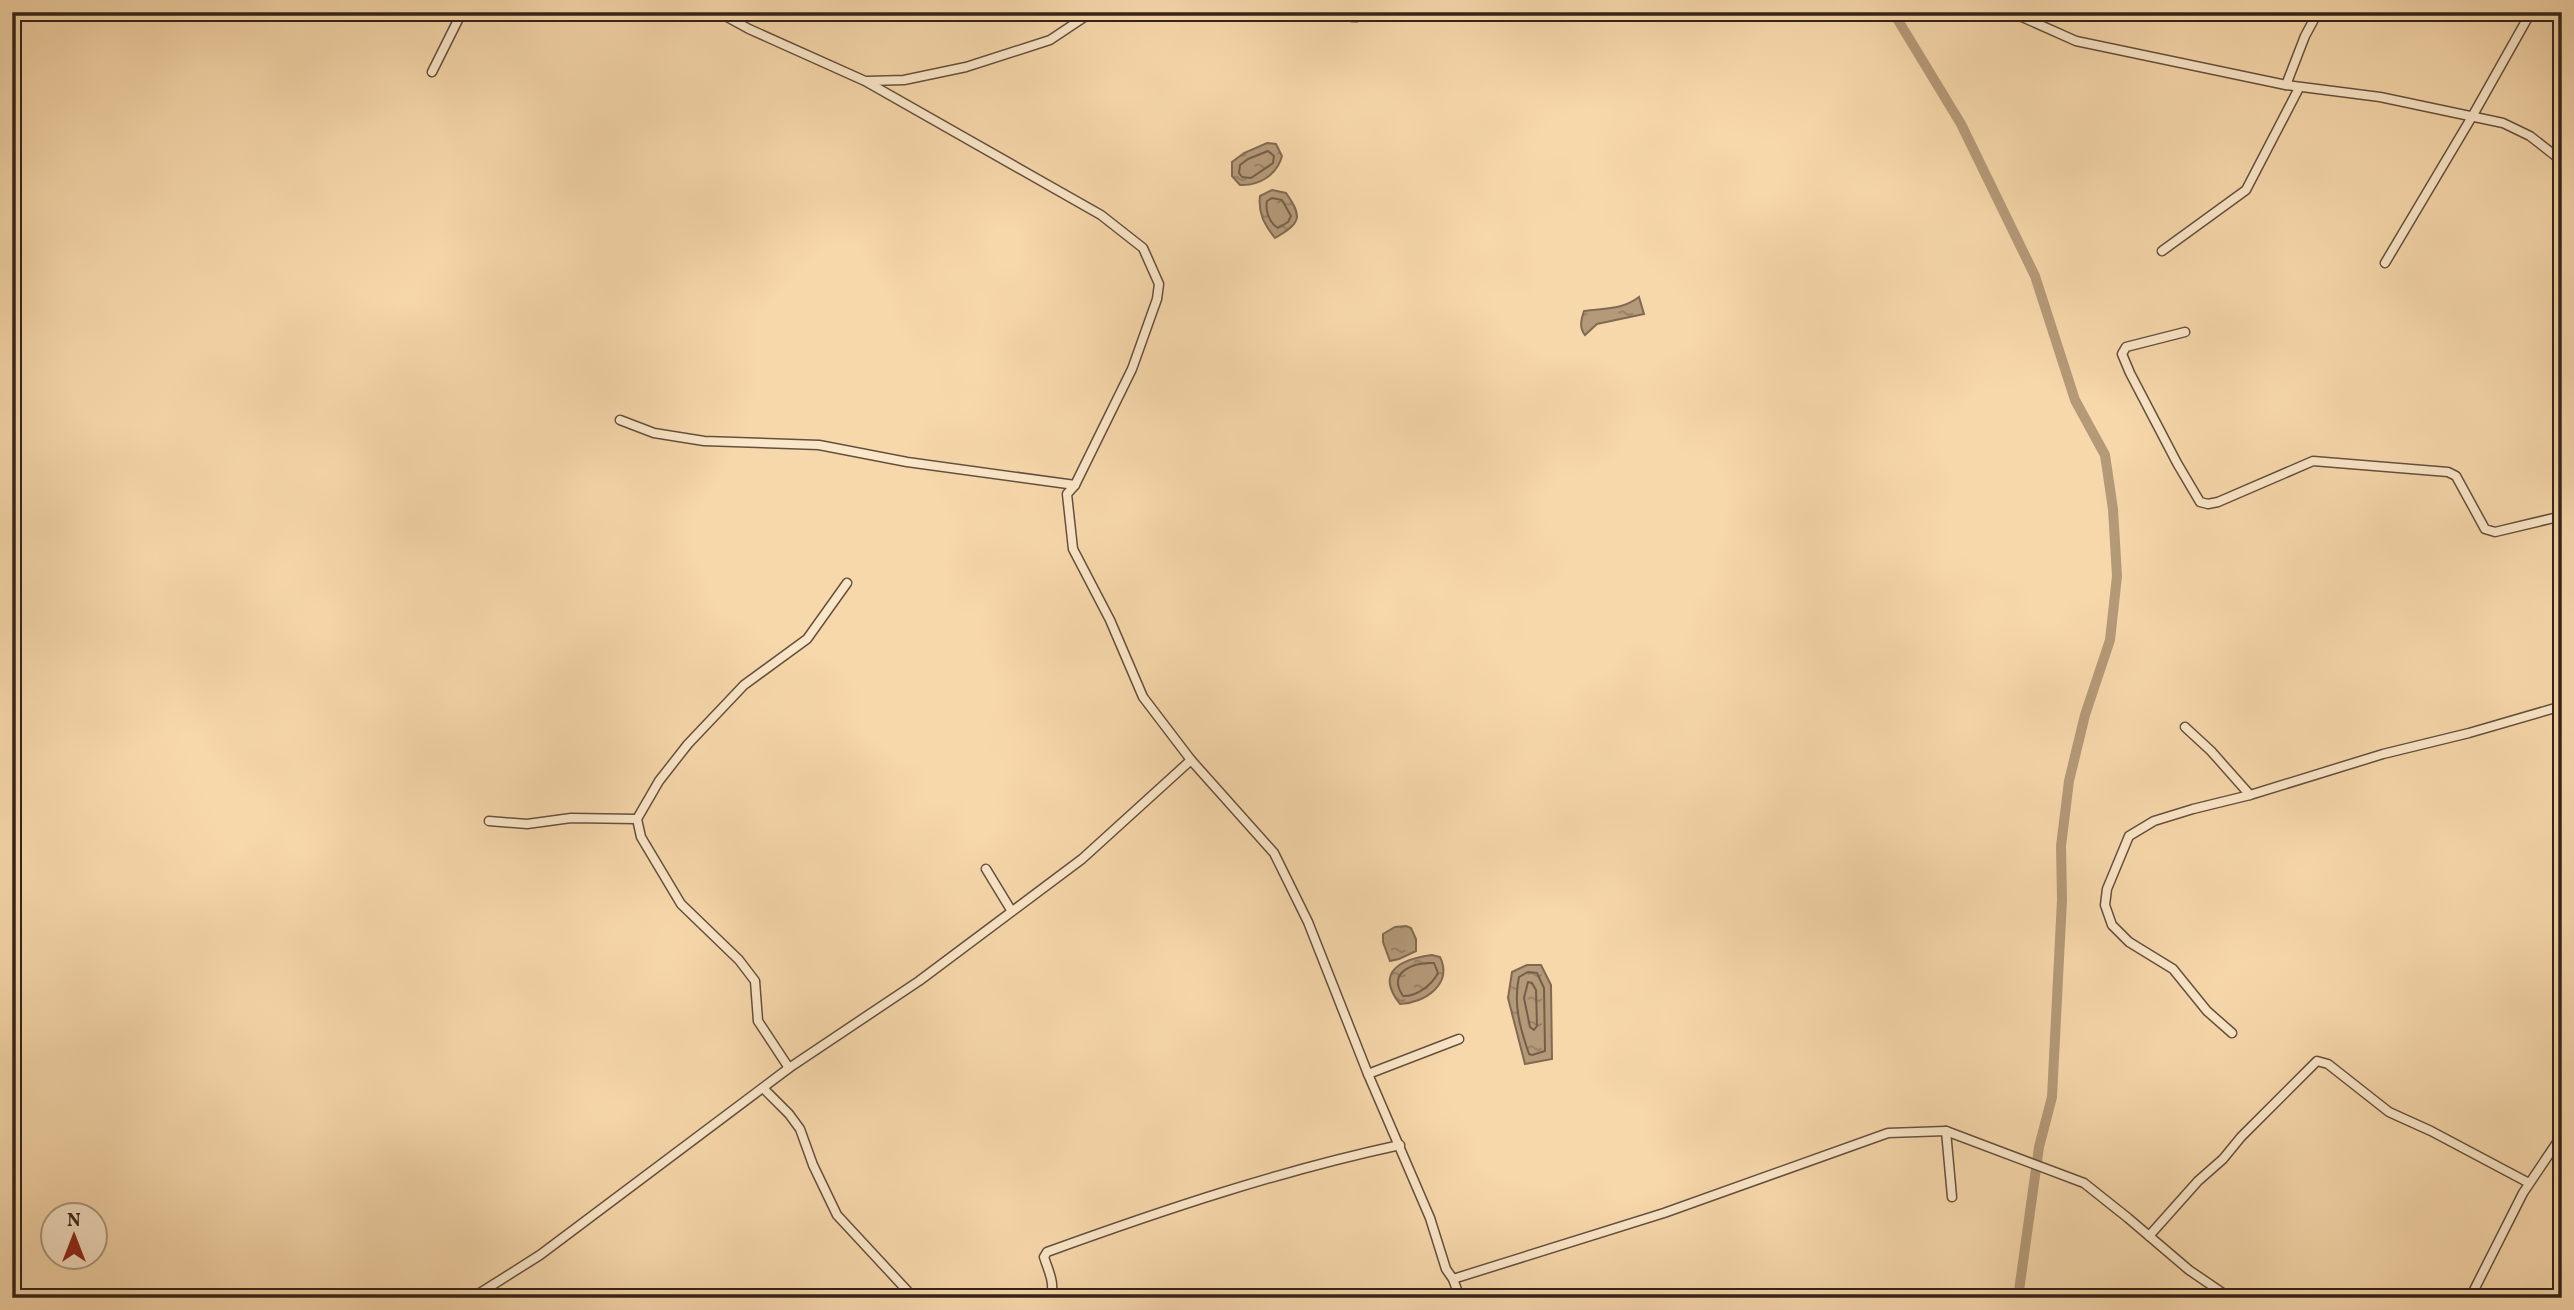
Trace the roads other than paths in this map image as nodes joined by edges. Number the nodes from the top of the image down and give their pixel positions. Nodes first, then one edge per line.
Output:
1 (462, 12) edge
2 (718, 12) edge
3 (1092, 12) edge
4 (1344, 12) edge
5 (1372, 12) edge
6 (2011, 12) edge
7 (2318, 12) edge
8 (2531, 12) edge
9 (432, 72) dead end
10 (865, 80) junction
11 (2286, 85) junction
12 (2300, 88) junction
13 (2473, 115) junction
14 (2562, 161) edge
15 (2162, 251) dead end
16 (2385, 263) dead end
17 (2185, 332) dead end
18 (620, 420) dead end
19 (1075, 485) junction
20 (2562, 516) edge
21 (847, 583) dead end
22 (2562, 706) edge
23 (2185, 727) dead end
24 (1191, 760) junction
25 (2250, 795) junction
26 (637, 819) junction
27 (489, 821) dead end
28 (986, 869) dead end
29 (1011, 910) junction
30 (2232, 1033) dead end
31 (1459, 1039) dead end
32 (789, 1068) junction
33 (1368, 1074) junction
34 (763, 1088) junction
35 (1946, 1131) junction
36 (2562, 1135) edge
37 (1400, 1145) junction
38 (2529, 1183) junction
39 (1952, 1197) dead end
40 (2149, 1236) junction
41 (1453, 1279) junction
42 (472, 1298) edge
43 (914, 1298) edge
44 (1050, 1298) edge
45 (1460, 1298) edge
46 (2230, 1298) edge
47 (2470, 1298) edge

1 - 9 street
2 - 10 street
3 - 10 street
4 - 5 street
6 - 11 street
7 - 11 street
8 - 13 street
10 - 19 street
11 - 12 street
12 - 13 street
12 - 15 street
13 - 14 street
13 - 16 street
17 - 20 street
18 - 19 street
19 - 24 street
21 - 26 street
22 - 25 street
23 - 25 street
24 - 29 street
24 - 33 street
25 - 30 street
26 - 27 street
26 - 32 street
28 - 29 street
29 - 32 street
31 - 33 street
32 - 34 street
33 - 37 street
34 - 42 street
34 - 43 street
35 - 39 street
35 - 40 street
35 - 41 street
36 - 38 street
37 - 41 street
37 - 44 street
38 - 40 street
38 - 47 street
40 - 46 street
41 - 45 street

